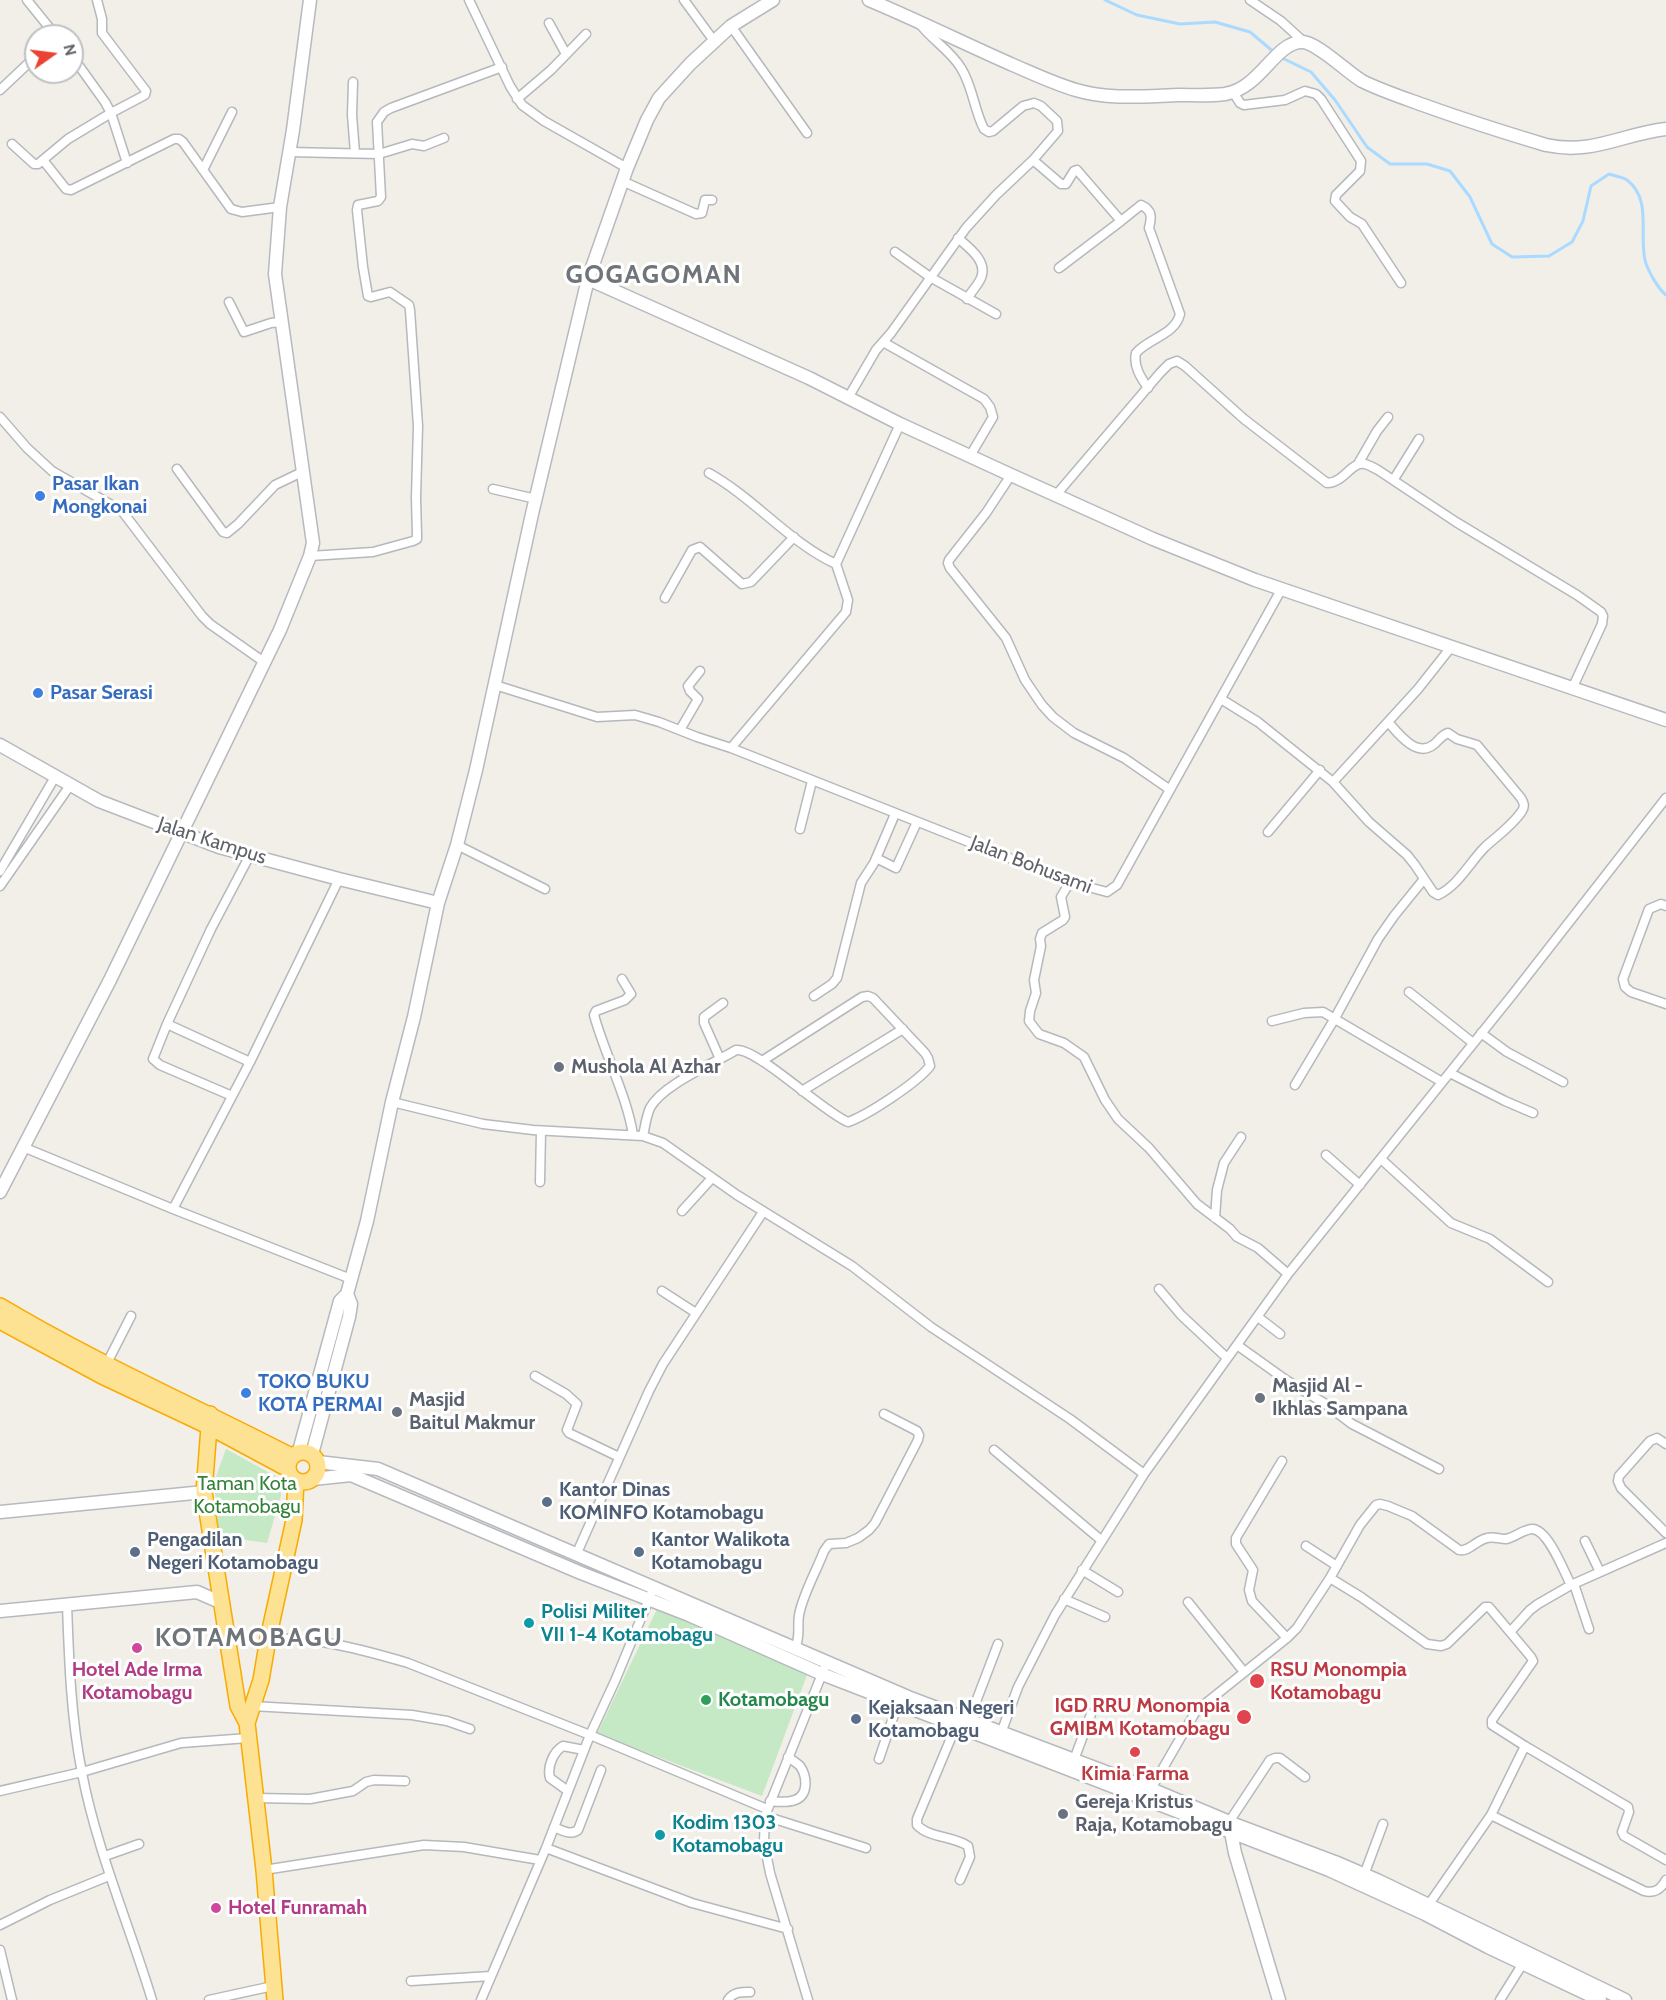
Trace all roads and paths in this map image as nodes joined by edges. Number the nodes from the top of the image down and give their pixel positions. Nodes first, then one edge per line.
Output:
1 (27, 0) edge
2 (98, 0) edge
3 (310, 0) edge
4 (469, 0) edge
5 (684, 0) edge
6 (773, 0) edge
7 (868, 0) edge
8 (1251, 0) edge
9 (549, 23) dead end
10 (920, 23) junction
11 (46, 24) edge
12 (731, 26) junction
13 (586, 34) dead end
14 (714, 41) junction
15 (1304, 42) junction
16 (566, 54) junction
17 (24, 67) edge
18 (502, 67) junction
19 (84, 72) edge
20 (353, 82) dead end
21 (0, 90) edge
22 (1233, 92) junction
23 (517, 99) junction
24 (232, 112) dead end
25 (111, 113) junction
26 (1666, 129) edge
27 (807, 133) dead end
28 (444, 138) dead end
29 (12, 144) dead end
30 (289, 152) junction
31 (355, 153) junction
32 (379, 154) junction
33 (43, 160) junction
34 (1033, 160) junction
35 (127, 163) junction
36 (627, 168) junction
37 (203, 170) junction
38 (622, 181) junction
39 (712, 200) dead end
40 (280, 207) junction
41 (1121, 221) junction
42 (958, 238) junction
43 (895, 252) dead end
44 (1059, 268) dead end
45 (930, 277) junction
46 (588, 279) junction
47 (1401, 283) dead end
48 (967, 299) junction
49 (229, 302) dead end
50 (996, 314) dead end
51 (281, 322) junction
52 (883, 342) junction
53 (1148, 388) junction
54 (848, 398) junction
55 (0, 417) edge
56 (1388, 417) dead end
57 (900, 424) junction
58 (1419, 440) dead end
59 (970, 456) junction
60 (1358, 464) junction
61 (177, 469) dead end
62 (302, 471) junction
63 (709, 473) dead end
64 (1011, 475) junction
65 (1394, 479) junction
66 (493, 489) dead end
67 (1056, 495) junction
68 (536, 499) junction
69 (794, 537) junction
70 (310, 556) junction
71 (836, 564) junction
72 (1281, 590) junction
73 (665, 598) dead end
74 (1452, 646) junction
75 (264, 663) junction
76 (700, 671) dead end
77 (495, 685) junction
78 (1572, 689) junction
79 (1221, 699) junction
80 (1666, 720) edge
81 (1388, 722) junction
82 (680, 730) junction
83 (731, 748) junction
84 (2, 750) edge
85 (1320, 770) junction
86 (56, 777) junction
87 (812, 781) junction
88 (1334, 782) junction
89 (71, 784) junction
90 (1169, 789) junction
91 (1666, 798) edge
92 (895, 814) junction
93 (917, 822) junction
94 (800, 829) dead end
95 (1268, 832) dead end
96 (183, 833) junction
97 (457, 845) junction
98 (250, 855) junction
99 (876, 858) junction
100 (0, 871) edge
101 (339, 879) junction
102 (1424, 879) junction
103 (1070, 882) junction
104 (0, 886) edge
105 (545, 890) dead end
106 (438, 903) junction
107 (1666, 906) edge
108 (622, 979) dead end
109 (1409, 992) dead end
110 (814, 996) dead end
111 (723, 1003) dead end
112 (1666, 1004) edge
113 (1335, 1018) junction
114 (1272, 1021) dead end
115 (167, 1024) junction
116 (903, 1029) junction
117 (1481, 1033) junction
118 (1473, 1043) junction
119 (720, 1059) junction
120 (762, 1061) junction
121 (250, 1062) junction
122 (1450, 1073) junction
123 (1442, 1082) junction
124 (1563, 1082) dead end
125 (1295, 1085) dead end
126 (802, 1090) junction
127 (232, 1096) junction
128 (392, 1102) junction
129 (1533, 1113) dead end
130 (541, 1131) junction
131 (633, 1136) junction
132 (643, 1136) junction
133 (1241, 1137) dead end
134 (23, 1148) junction
135 (1326, 1155) dead end
136 (1381, 1159) junction
137 (712, 1178) junction
138 (540, 1182) dead end
139 (1360, 1185) junction
140 (0, 1192) edge
141 (173, 1209) junction
142 (682, 1211) dead end
143 (763, 1212) junction
144 (1215, 1218) junction
145 (1288, 1274) junction
146 (351, 1279) junction
147 (1548, 1282) dead end
148 (1159, 1289) dead end
149 (662, 1291) dead end
150 (0, 1306) edge
151 (696, 1313) junction
152 (131, 1316) dead end
153 (1258, 1317) junction
154 (0, 1321) edge
155 (1280, 1334) dead end
156 (1237, 1345) junction
157 (1227, 1358) junction
158 (105, 1365) junction
159 (535, 1376) dead end
160 (884, 1414) dead end
161 (209, 1420) junction
162 (1666, 1444) edge
163 (994, 1450) dead end
164 (619, 1457) junction
165 (1282, 1461) dead end
166 (301, 1462) junction
167 (1439, 1469) dead end
168 (1144, 1474) junction
169 (313, 1479) joint
170 (204, 1492) junction
171 (0, 1512) edge
172 (1666, 1533) edge
173 (1101, 1540) junction
174 (1585, 1541) dead end
175 (1666, 1543) edge
176 (1306, 1546) dead end
177 (576, 1555) junction
178 (1337, 1566) junction
179 (1082, 1570) junction
180 (1600, 1572) junction
181 (217, 1577) junction
182 (1330, 1578) junction
183 (1573, 1585) junction
184 (654, 1587) junction
185 (1118, 1592) dead end
186 (197, 1593) junction
187 (649, 1599) junction
188 (1064, 1599) junction
189 (220, 1602) junction
190 (1188, 1602) dead end
191 (68, 1605) junction
192 (0, 1611) edge
193 (1105, 1617) dead end
194 (1589, 1629) dead end
195 (1510, 1632) junction
196 (1287, 1638) junction
197 (268, 1639) junction
198 (998, 1644) dead end
199 (795, 1649) junction
200 (824, 1668) junction
201 (1244, 1672) junction
202 (234, 1676) junction
203 (261, 1680) junction
204 (898, 1703) junction
205 (252, 1706) junction
206 (1091, 1714) dead end
207 (969, 1720) junction
208 (956, 1726) junction
209 (470, 1729) dead end
210 (248, 1731) junction
211 (590, 1735) junction
212 (1000, 1738) junction
213 (1525, 1746) junction
214 (584, 1750) junction
215 (788, 1757) junction
216 (879, 1759) dead end
217 (1074, 1760) junction
218 (601, 1770) dead end
219 (82, 1772) junction
220 (1305, 1777) dead end
221 (405, 1781) dead end
222 (1151, 1789) junction
223 (0, 1791) edge
224 (568, 1791) junction
225 (255, 1798) junction
226 (767, 1809) junction
227 (1491, 1815) junction
228 (1383, 1824) dead end
229 (1231, 1826) junction
230 (554, 1827) junction
231 (139, 1844) dead end
232 (546, 1848) junction
233 (866, 1848) dead end
234 (105, 1856) junction
235 (540, 1860) junction
236 (1666, 1860) edge
237 (264, 1870) junction
238 (1364, 1875) junction
239 (109, 1876) junction
240 (960, 1880) dead end
241 (1666, 1880) edge
242 (1426, 1910) junction
243 (0, 1925) edge
244 (788, 1929) junction
245 (0, 1950) edge
246 (1526, 1959) junction
247 (491, 1976) junction
248 (411, 1981) dead end
249 (750, 1992) dead end
250 (274, 1993) edge
251 (1276, 1999) edge
252 (12, 2000) edge
253 (152, 2000) edge
254 (209, 2000) edge
255 (481, 2000) edge
256 (728, 2000) edge
257 (808, 2000) edge
258 (1500, 2000) edge
259 (1600, 2000) edge
260 (1625, 2000) edge

1 - 11 street
2 - 25 street
3 - 30 street
4 - 18 street
5 - 14 street
6 - 12 street
7 - 10 street
8 - 15 street
9 - 16 street
10 - 22 street
10 - 34 street
12 - 14 street
12 - 27 street
13 - 16 street
14 - 36 street
15 - 22 street
15 - 26 street
16 - 23 street
17 - 21 street
18 - 23 street
18 - 32 street
19 - 25 street
20 - 31 street
22 - 47 street
23 - 36 street
24 - 37 street
25 - 33 street
25 - 35 street
28 - 32 street
29 - 33 street
30 - 31 street
30 - 40 street
31 - 32 street
32 - 70 street
33 - 35 street
34 - 41 street
34 - 42 street
35 - 37 street
36 - 38 street
37 - 40 street
38 - 39 street
38 - 46 street
40 - 51 street
41 - 44 street
41 - 53 street
42 - 45 street
42 - 48 street
43 - 45 street
45 - 48 street
45 - 52 street
46 - 54 street
46 - 68 street
48 - 50 street
49 - 51 street
51 - 62 street
52 - 54 street
52 - 59 street
53 - 60 street
53 - 67 street
54 - 57 street
55 - 75 street
56 - 60 street
57 - 59 street
57 - 71 street
58 - 65 street
59 - 64 street
60 - 65 street
61 - 62 street
62 - 70 street
63 - 69 street
64 - 67 street
64 - 90 street
65 - 78 street
66 - 68 street
67 - 72 street
68 - 77 street
69 - 71 street
69 - 73 street
70 - 75 street
71 - 83 street
72 - 74 street
72 - 79 street, Jalan Bohusami
74 - 78 street
74 - 81 street
75 - 96 street
76 - 82 street
77 - 82 street, Jalan Bohusami
77 - 97 street
78 - 80 street
79 - 85 street
79 - 90 street, Jalan Bohusami
81 - 88 street
81 - 102 street
82 - 83 street, Jalan Bohusami
83 - 87 street, Jalan Bohusami
84 - 86 street, Jalan Kampus
85 - 88 street
85 - 95 street
86 - 89 street, Jalan Kampus
86 - 100 street
87 - 92 street, Jalan Bohusami
87 - 94 street
88 - 102 street
89 - 96 street, Jalan Kampus
89 - 104 street
90 - 103 street, Jalan Bohusami
91 - 117 street
92 - 93 street, Jalan Bohusami
92 - 99 street
93 - 99 street
93 - 103 street, Jalan Bohusami
96 - 98 street, Jalan Kampus
96 - 134 street
97 - 105 street
97 - 106 street
98 - 101 street, Jalan Kampus
98 - 115 street
99 - 110 street
101 - 106 street, Jalan Kampus
101 - 121 street
102 - 113 street
103 - 144 street
106 - 128 street
107 - 112 street
108 - 131 street
109 - 118 street
111 - 119 street
113 - 114 street
113 - 123 street
113 - 125 street
115 - 121 street
115 - 127 street
116 - 120 street
116 - 126 street
116 - 126 street
117 - 118 street
117 - 124 street
118 - 122 street
119 - 120 street
119 - 132 street
120 - 126 street
121 - 127 street
122 - 123 street
122 - 129 street
123 - 136 street
127 - 141 street
128 - 130 street
128 - 146 street
130 - 131 street
130 - 138 street
131 - 132 street
132 - 137 street
133 - 144 street
134 - 140 street
134 - 141 street
135 - 139 street
136 - 139 street
136 - 147 street
137 - 142 street
137 - 143 street
139 - 145 street
141 - 146 street
143 - 151 street
143 - 168 street
144 - 145 street
145 - 153 street
146 - 166 street
148 - 157 street
149 - 151 street
150 - 158 highway
151 - 164 street
152 - 158 street
153 - 155 street
153 - 156 street
154 - 161 highway
156 - 157 street
156 - 167 street
157 - 168 street
158 - 161 highway
159 - 164 street
160 - 199 street
161 - 166 highway
161 - 170 highway
162 - 172 street
163 - 173 street
164 - 177 street
165 - 196 street
166 - 169 highway
166 - 177 street
166 - 197 highway
168 - 173 street
169 - 187 street
170 - 171 street
170 - 181 highway
173 - 179 street
174 - 180 street
175 - 180 street
176 - 178 street
177 - 184 street
178 - 182 street
178 - 183 street
179 - 185 street
179 - 188 street
180 - 183 street
181 - 186 street
181 - 189 highway
182 - 195 street
182 - 196 street
183 - 194 street
183 - 195 street
184 - 187 street
184 - 199 street
186 - 189 street
186 - 191 street
187 - 200 street
187 - 211 street
188 - 193 street
188 - 212 street
189 - 202 highway
190 - 201 street
191 - 192 street
191 - 219 street
195 - 213 street
196 - 201 street
197 - 203 highway
197 - 211 street
198 - 207 street
199 - 200 street
200 - 204 street
200 - 207 street
200 - 215 street
201 - 222 street
202 - 203 highway
202 - 210 highway
203 - 205 highway
204 - 208 street
204 - 216 street
205 - 209 street
205 - 210 highway
206 - 217 street
207 - 212 street
208 - 212 street
208 - 240 street
210 - 219 street
210 - 225 highway
211 - 214 street
211 - 226 street
212 - 217 street
212 - 229 street
213 - 227 street
213 - 236 street
214 - 224 street
214 - 224 street
215 - 226 street
215 - 226 street
217 - 222 street
218 - 230 street
219 - 223 street
219 - 234 street
220 - 229 street
221 - 225 street
222 - 229 street
224 - 230 street
225 - 237 highway
226 - 233 street
226 - 244 street
227 - 241 street
227 - 242 street
228 - 238 street
229 - 238 street
229 - 242 street
229 - 251 street
230 - 232 street
231 - 234 street
232 - 235 street
232 - 244 street
234 - 239 street
235 - 237 street
235 - 247 street
237 - 250 highway
238 - 242 street
239 - 243 street
239 - 253 street
242 - 246 street
244 - 257 street
245 - 252 street
246 - 258 street
246 - 259 street
246 - 260 street
247 - 248 street
247 - 255 street
249 - 256 street
250 - 254 street

